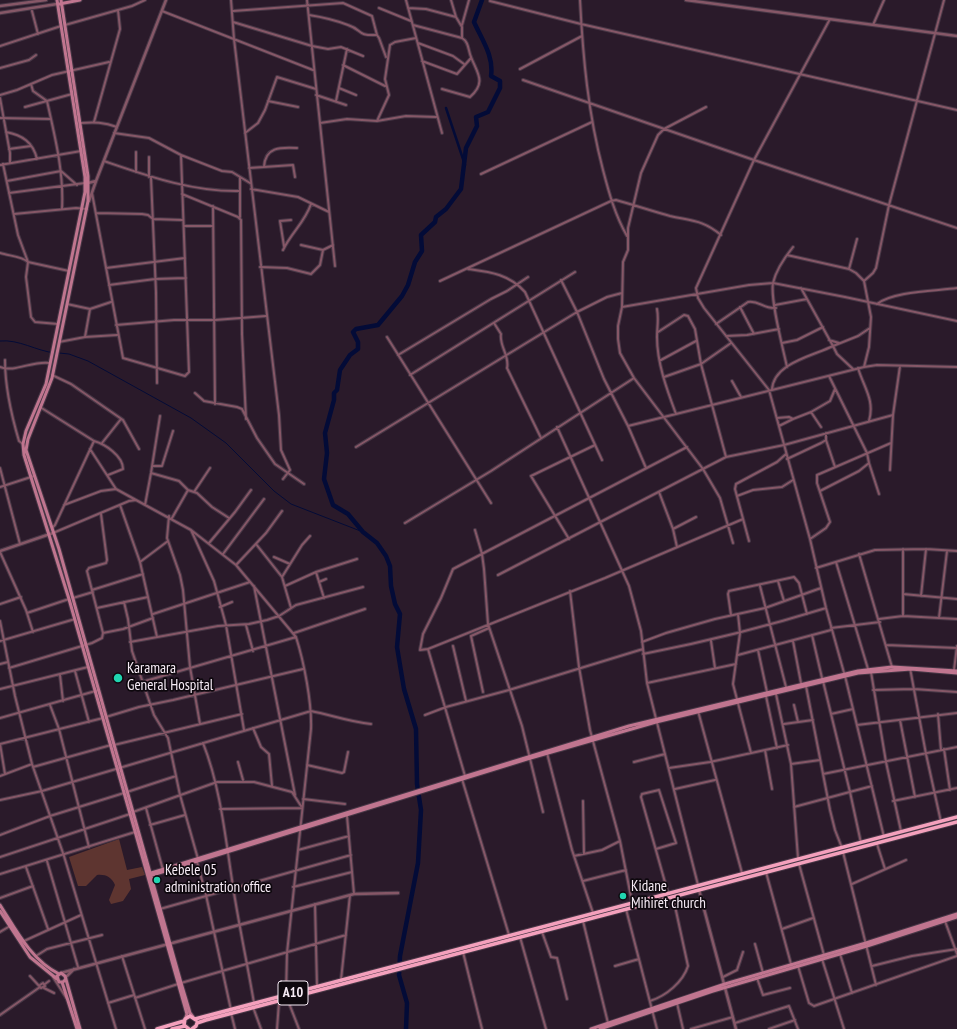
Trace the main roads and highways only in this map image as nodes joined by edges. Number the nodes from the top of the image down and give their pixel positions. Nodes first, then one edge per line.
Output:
1 (80, 0) edge
2 (59, 2) edge
3 (70, 71) junction
4 (87, 183) junction
5 (85, 208) junction
6 (32, 477) junction
7 (70, 598) junction
8 (84, 646) junction
9 (910, 668) junction
10 (869, 670) junction
11 (956, 671) edge
12 (822, 680) junction
13 (97, 690) junction
14 (766, 693) junction
15 (737, 701) junction
16 (656, 720) junction
17 (591, 739) junction
18 (529, 758) junction
19 (402, 797) junction
20 (131, 813) junction
21 (957, 818) edge
22 (957, 822) edge
23 (301, 828) junction
24 (843, 850) junction
25 (197, 860) junction
26 (798, 860) junction
27 (149, 875) junction
28 (699, 887) junction
29 (0, 905) edge
30 (0, 911) edge
31 (957, 914) edge
32 (957, 917) edge
33 (519, 934) junction
34 (168, 944) junction
35 (866, 945) junction
36 (406, 964) junction
37 (387, 969) junction
38 (60, 973) junction
39 (57, 978) junction
40 (66, 978) junction
41 (62, 982) junction
42 (179, 984) junction
43 (725, 985) junction
44 (287, 996) junction
45 (254, 1005) junction
46 (652, 1010) junction
47 (185, 1019) junction
48 (195, 1023) edge
49 (188, 1028) edge
50 (607, 1028) edge
51 (77, 1029) edge
52 (80, 1029) edge
53 (157, 1029) edge
54 (172, 1029) edge
55 (591, 1029) edge
56 (600, 1029) edge

1 - 2 main road
2 - 3 main road
3 - 4 main road
3 - 4 main road
4 - 5 main road
4 - 5 main road
5 - 6 main road
5 - 6 main road
6 - 7 main road
7 - 8 main road
7 - 8 main road
8 - 13 main road
8 - 13 main road
9 - 10 main road
9 - 10 main road
9 - 11 main road
10 - 12 main road
12 - 14 main road
12 - 14 main road
13 - 20 main road
14 - 15 main road
15 - 16 main road
15 - 16 main road
16 - 17 main road
17 - 18 main road
17 - 18 main road
18 - 19 main road
19 - 23 main road
19 - 23 main road
20 - 27 main road
20 - 27 main road
21 - 24 highway, A10
22 - 24 highway, A10
23 - 25 main road
24 - 26 highway, A10
25 - 27 main road
25 - 27 main road
26 - 28 highway, A10
26 - 28 highway, A10
27 - 34 main road
27 - 34 main road
28 - 33 highway, A10
28 - 33 highway, A10
29 - 38 main road
30 - 39 main road
31 - 35 main road
32 - 35 main road
33 - 36 highway, A10
33 - 36 highway, A10
34 - 42 main road
35 - 43 main road
35 - 43 main road
36 - 37 highway, A10
37 - 44 highway, A10
37 - 44 highway, A10
38 - 39 main road
38 - 40 main road
39 - 41 main road
40 - 41 main road
40 - 52 main road
41 - 51 main road
42 - 47 main road
42 - 48 main road
43 - 46 main road
43 - 46 main road
44 - 45 highway, A10
44 - 45 highway, A10
45 - 48 highway, A10
46 - 50 main road
46 - 55 main road
47 - 48 highway, A10
47 - 49 highway
47 - 53 highway, A10
48 - 49 highway, A10
49 - 54 highway, A10
50 - 56 main road

